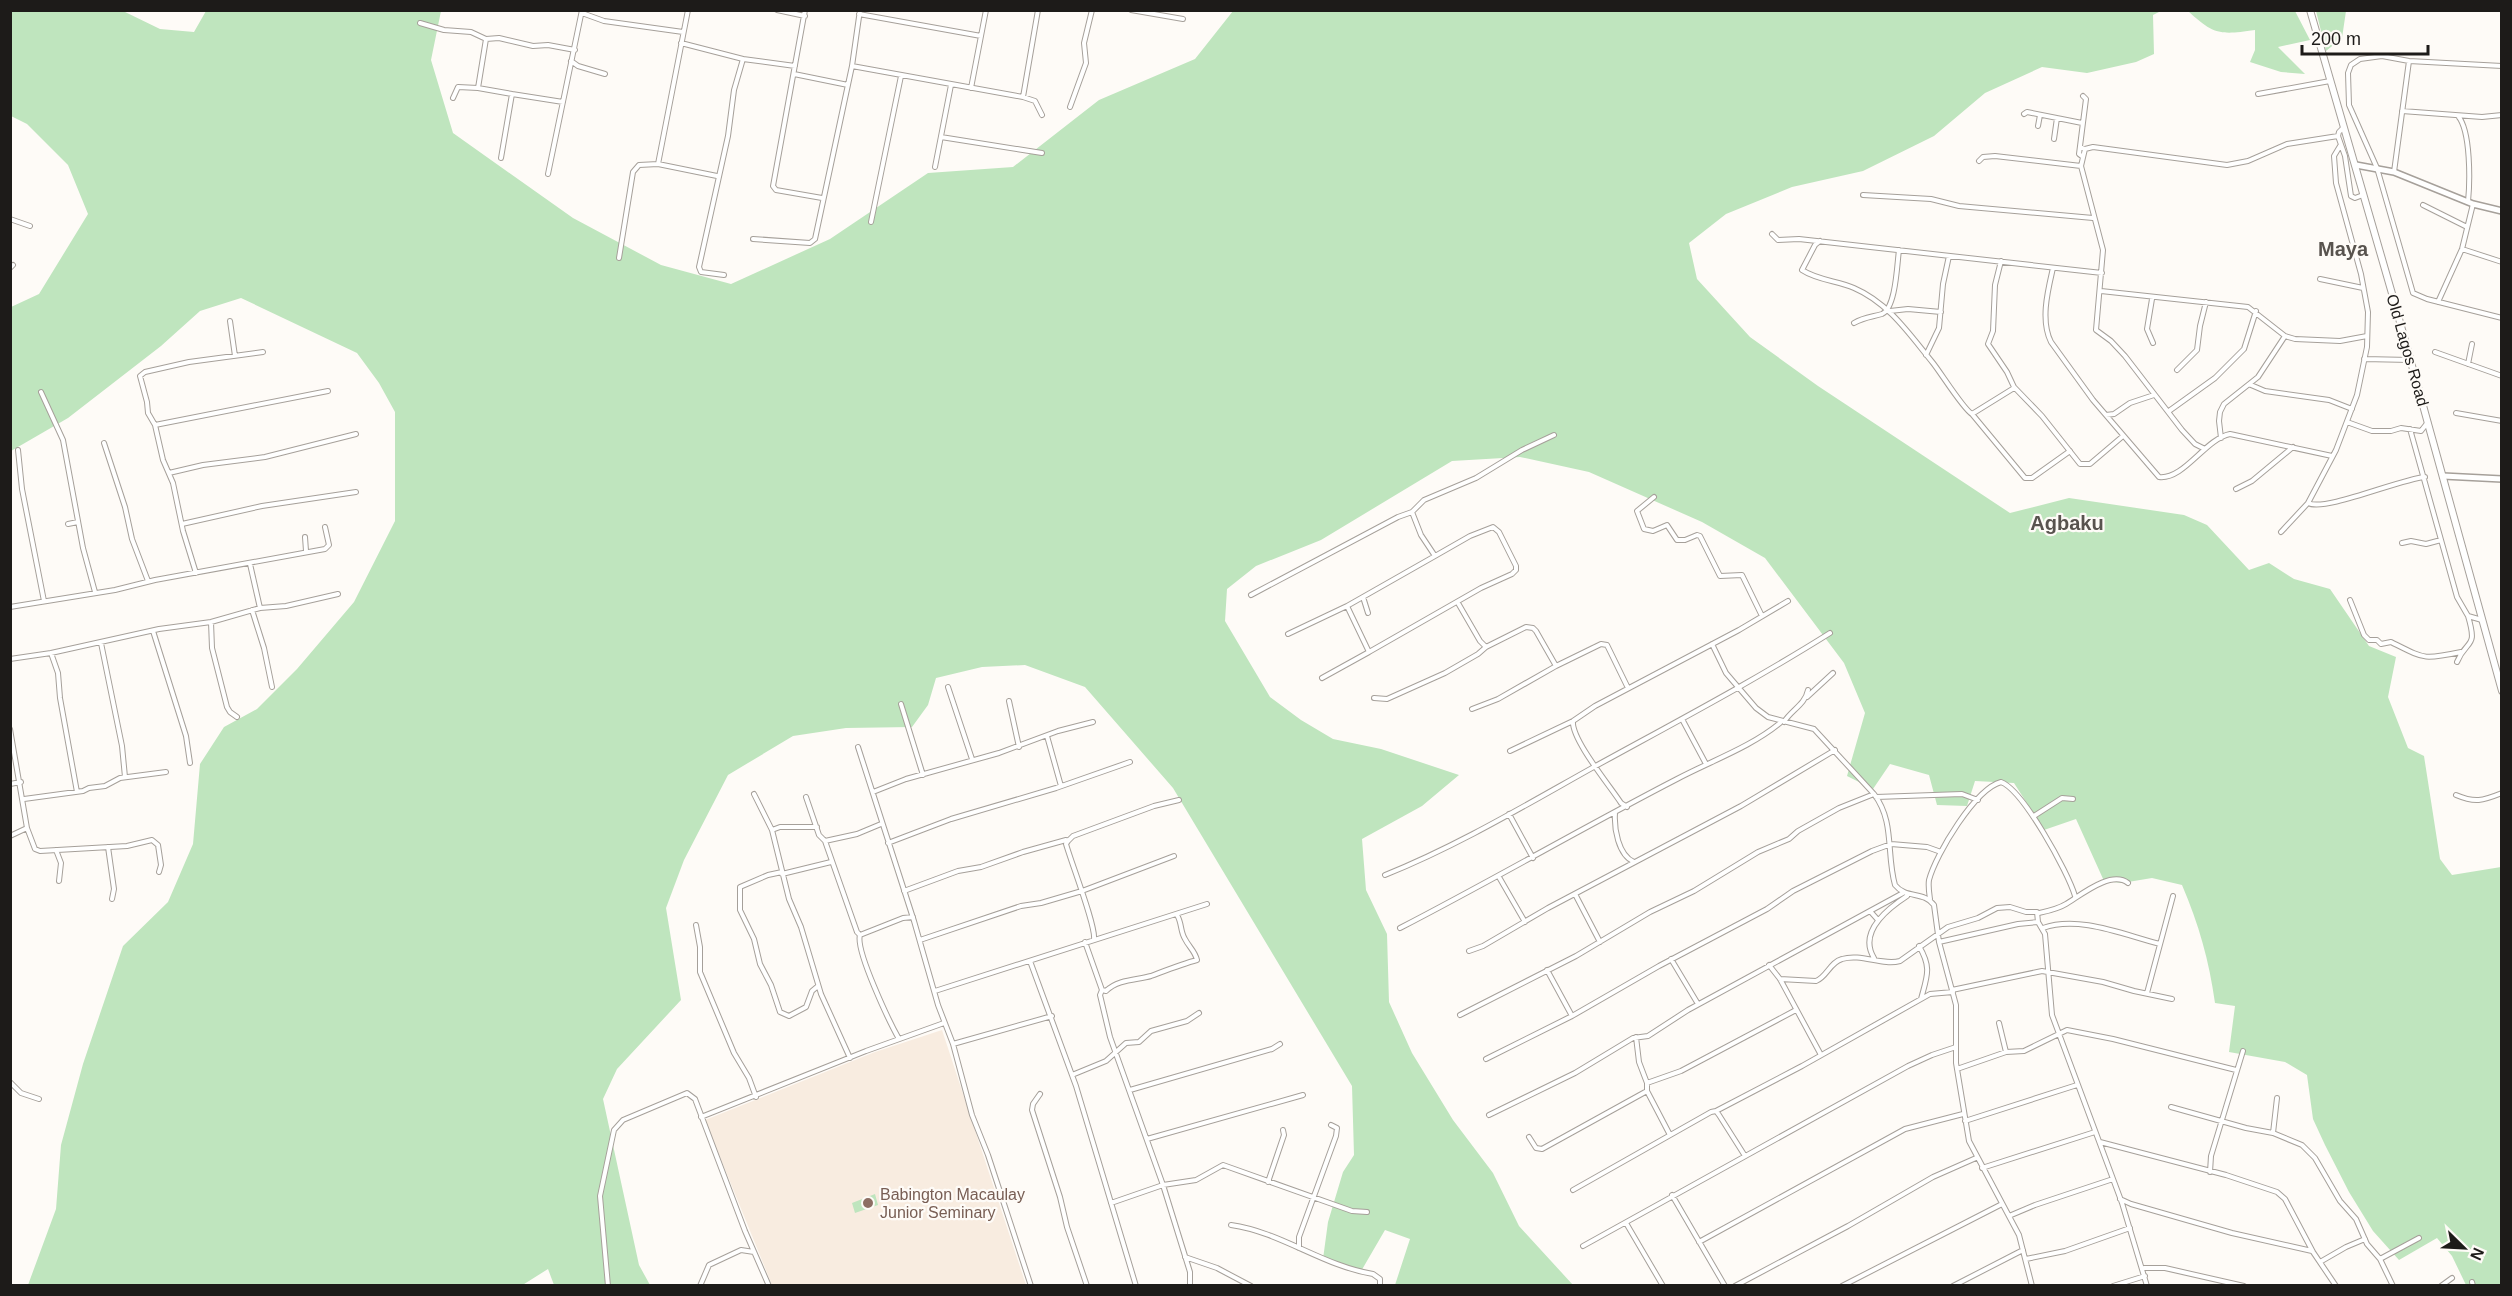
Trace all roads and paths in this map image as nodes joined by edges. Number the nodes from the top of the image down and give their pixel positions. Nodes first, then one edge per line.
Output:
1 (688, 10) edge
2 (777, 10) edge
3 (806, 10) edge
4 (986, 10) edge
5 (1038, 10) edge
6 (1092, 10) edge
7 (1131, 10) edge
8 (2310, 10) edge
9 (582, 12) edge
10 (860, 12) edge
11 (805, 16) junction
12 (1183, 20) dead end
13 (420, 23) dead end
14 (683, 32) junction
15 (981, 36) junction
16 (486, 39) junction
17 (681, 43) junction
18 (575, 50) junction
19 (743, 59) junction
20 (571, 61) junction
21 (2409, 62) junction
22 (795, 66) junction
23 (852, 66) junction
24 (2502, 66) edge
25 (605, 74) dead end
26 (794, 74) junction
27 (901, 75) junction
28 (2330, 81) junction
29 (848, 85) junction
30 (951, 85) junction
31 (478, 88) junction
32 (971, 88) junction
33 (512, 94) junction
34 (2258, 94) dead end
35 (2084, 96) dead end
36 (1023, 97) junction
37 (453, 98) dead end
38 (563, 102) junction
39 (1070, 107) dead end
40 (2402, 111) junction
41 (2024, 114) dead end
42 (1042, 115) dead end
43 (2040, 115) junction
44 (2502, 115) edge
45 (2457, 116) junction
46 (2057, 118) junction
47 (2082, 123) junction
48 (2038, 126) dead end
49 (2344, 127) junction
50 (2338, 136) junction
51 (941, 137) junction
52 (2054, 139) dead end
53 (2340, 146) junction
54 (2080, 147) junction
55 (2085, 149) junction
56 (1042, 153) dead end
57 (2083, 157) junction
58 (501, 159) dead end
59 (1979, 161) dead end
60 (658, 164) junction
61 (2356, 165) junction
62 (2081, 166) junction
63 (935, 168) dead end
64 (2377, 168) junction
65 (2394, 172) junction
66 (548, 174) dead end
67 (717, 176) junction
68 (2349, 186) junction
69 (2338, 189) junction
70 (1863, 195) dead end
71 (2363, 195) junction
72 (822, 198) junction
73 (2470, 203) junction
74 (2423, 205) dead end
75 (2502, 211) edge
76 (2093, 218) junction
77 (10, 219) edge
78 (871, 222) dead end
79 (30, 226) dead end
80 (2467, 227) junction
81 (1772, 234) dead end
82 (753, 238) dead end
83 (1820, 241) junction
84 (2462, 249) junction
85 (1899, 250) junction
86 (1949, 256) junction
87 (619, 258) dead end
88 (2001, 261) junction
89 (2502, 262) edge
90 (2053, 268) junction
91 (2102, 273) junction
92 (724, 275) dead end
93 (2320, 279) dead end
94 (2363, 288) junction
95 (2101, 291) junction
96 (2152, 298) junction
97 (2193, 302) junction
98 (2206, 302) junction
99 (2438, 302) junction
100 (1888, 310) junction
101 (2256, 311) junction
102 (1941, 312) junction
103 (2202, 314) junction
104 (2502, 318) edge
105 (230, 321) dead end
106 (1854, 323) dead end
107 (2367, 328) junction
108 (2285, 336) junction
109 (2367, 336) junction
110 (2356, 337) junction
111 (2153, 343) dead end
112 (2472, 344) dead end
113 (263, 352) dead end
114 (2435, 352) dead end
115 (1926, 355) junction
116 (236, 356) junction
117 (2364, 359) junction
118 (2410, 360) junction
119 (2468, 364) junction
120 (2177, 370) dead end
121 (2502, 376) edge
122 (2251, 385) junction
123 (2014, 387) junction
124 (328, 391) dead end
125 (40, 392) dead end
126 (2153, 393) junction
127 (2352, 409) junction
128 (2169, 411) junction
129 (2456, 413) dead end
130 (1972, 414) junction
131 (2106, 415) junction
132 (2428, 421) junction
133 (2502, 421) edge
134 (2347, 422) junction
135 (155, 425) junction
136 (2410, 429) junction
137 (356, 434) dead end
138 (1554, 435) dead end
139 (2123, 436) junction
140 (2221, 438) junction
141 (104, 443) dead end
142 (2286, 445) junction
143 (2294, 447) junction
144 (2205, 449) junction
145 (18, 450) dead end
146 (2070, 451) junction
147 (2287, 451) junction
148 (2332, 456) junction
149 (169, 473) junction
150 (2443, 476) junction
151 (2425, 477) junction
152 (2502, 479) edge
153 (2236, 489) dead end
154 (356, 492) dead end
155 (1654, 497) dead end
156 (2308, 504) junction
157 (1412, 512) junction
158 (78, 522) junction
159 (68, 524) dead end
160 (182, 524) junction
161 (325, 527) dead end
162 (2281, 532) dead end
163 (305, 537) dead end
164 (2441, 540) junction
165 (2402, 543) dead end
166 (306, 551) junction
167 (1435, 556) junction
168 (250, 564) junction
169 (196, 573) junction
170 (148, 582) junction
171 (95, 592) junction
172 (339, 594) dead end
173 (1251, 595) dead end
174 (1363, 597) junction
175 (2350, 600) dead end
176 (44, 601) junction
177 (1788, 601) dead end
178 (1458, 603) junction
179 (1347, 606) junction
180 (10, 607) edge
181 (260, 608) junction
182 (252, 610) junction
183 (1368, 613) dead end
184 (1762, 616) junction
185 (2468, 616) junction
186 (2482, 620) junction
187 (211, 622) junction
188 (153, 631) junction
189 (1830, 633) dead end
190 (1288, 634) dead end
191 (101, 643) junction
192 (1712, 644) junction
193 (1486, 647) junction
194 (2461, 651) junction
195 (1369, 652) junction
196 (51, 653) junction
197 (10, 659) edge
198 (2457, 662) dead end
199 (1556, 666) junction
200 (1833, 673) dead end
201 (1322, 678) dead end
202 (272, 687) dead end
203 (948, 687) dead end
204 (1628, 688) junction
205 (1738, 688) junction
206 (1808, 690) dead end
207 (2502, 691) edge
208 (1807, 697) junction
209 (1374, 698) dead end
210 (1009, 701) dead end
211 (901, 704) dead end
212 (1472, 709) dead end
213 (237, 717) dead end
214 (1682, 719) junction
215 (1573, 721) junction
216 (1093, 722) dead end
217 (1783, 722) junction
218 (10, 729) edge
219 (1047, 736) junction
220 (858, 747) dead end
221 (1019, 747) junction
222 (1835, 750) junction
223 (1510, 751) dead end
224 (972, 759) junction
225 (1130, 762) dead end
226 (190, 763) dead end
227 (1706, 764) junction
228 (1595, 766) junction
229 (166, 772) dead end
230 (923, 775) junction
231 (125, 777) junction
232 (21, 782) junction
233 (10, 784) edge
234 (1061, 786) junction
235 (77, 792) junction
236 (873, 792) junction
237 (2502, 793) edge
238 (754, 794) dead end
239 (1875, 795) junction
240 (2456, 795) dead end
241 (806, 797) dead end
242 (2073, 799) dead end
243 (24, 800) junction
244 (1179, 800) dead end
245 (1978, 800) junction
246 (1626, 807) junction
247 (1615, 813) junction
248 (1509, 814) junction
249 (2034, 816) junction
250 (882, 824) junction
251 (817, 827) junction
252 (27, 828) junction
253 (772, 830) junction
254 (10, 836) edge
255 (825, 841) junction
256 (1068, 841) junction
257 (888, 843) junction
258 (1892, 844) junction
259 (108, 847) junction
260 (56, 850) junction
261 (1941, 852) junction
262 (1174, 856) dead end
263 (1533, 858) junction
264 (1628, 859) junction
265 (831, 862) junction
266 (1634, 862) junction
267 (1627, 866) junction
268 (159, 872) dead end
269 (782, 873) junction
270 (1386, 875) dead end
271 (1499, 877) junction
272 (59, 881) dead end
273 (2128, 883) dead end
274 (904, 891) junction
275 (1082, 891) junction
276 (1575, 894) junction
277 (1905, 894) junction
278 (2075, 896) junction
279 (2173, 896) dead end
280 (112, 898) dead end
281 (1930, 899) junction
282 (1207, 904) dead end
283 (1870, 911) junction
284 (2038, 913) junction
285 (1177, 915) junction
286 (913, 917) junction
287 (1878, 920) junction
288 (1525, 922) junction
289 (2038, 922) junction
290 (696, 925) dead end
291 (1400, 928) dead end
292 (2043, 928) junction
293 (860, 935) junction
294 (1937, 935) junction
295 (920, 939) junction
296 (1094, 939) junction
297 (1085, 942) junction
298 (1599, 942) junction
299 (1939, 942) junction
300 (2160, 944) junction
301 (1919, 946) junction
302 (1469, 951) dead end
303 (1671, 959) junction
304 (1875, 959) junction
305 (1030, 961) junction
306 (1769, 965) junction
307 (1547, 970) junction
308 (2048, 972) junction
309 (1780, 979) junction
310 (818, 986) junction
311 (1102, 990) junction
312 (935, 991) junction
313 (1952, 991) junction
314 (2147, 993) junction
315 (1921, 999) junction
316 (2172, 999) dead end
317 (1698, 1004) junction
318 (1796, 1010) junction
319 (1199, 1013) dead end
320 (1460, 1015) dead end
321 (1052, 1016) junction
322 (1572, 1016) junction
323 (944, 1023) junction
324 (1999, 1023) dead end
325 (2059, 1032) junction
326 (1636, 1037) junction
327 (899, 1039) junction
328 (953, 1044) junction
329 (1280, 1044) dead end
330 (1956, 1047) junction
331 (1117, 1051) junction
332 (2006, 1052) junction
333 (2243, 1052) dead end
334 (1821, 1055) junction
335 (850, 1058) junction
336 (1486, 1059) dead end
337 (1957, 1069) junction
338 (2235, 1070) junction
339 (1072, 1075) junction
340 (10, 1082) edge
341 (1647, 1083) junction
342 (2077, 1085) junction
343 (1130, 1090) junction
344 (1647, 1091) junction
345 (1040, 1094) dead end
346 (1303, 1095) dead end
347 (756, 1097) junction
348 (2277, 1098) dead end
349 (39, 1099) dead end
350 (2172, 1107) dead end
351 (1716, 1111) junction
352 (1489, 1114) dead end
353 (1963, 1114) junction
354 (701, 1117) junction
355 (1965, 1121) junction
356 (2221, 1121) junction
357 (1330, 1125) dead end
358 (1283, 1130) dead end
359 (2095, 1132) junction
360 (2273, 1133) junction
361 (1670, 1135) junction
362 (1529, 1137) dead end
363 (1147, 1139) junction
364 (2099, 1142) junction
365 (1745, 1156) junction
366 (1976, 1158) junction
367 (1982, 1168) junction
368 (2210, 1172) junction
369 (2113, 1179) junction
370 (1268, 1182) junction
371 (1163, 1185) junction
372 (1573, 1190) dead end
373 (1672, 1195) junction
374 (1314, 1197) junction
375 (2120, 1198) junction
376 (1111, 1203) junction
377 (2002, 1204) junction
378 (2131, 1204) junction
379 (2124, 1209) junction
380 (1367, 1212) dead end
381 (2009, 1216) junction
382 (1626, 1223) junction
383 (1231, 1225) dead end
384 (2130, 1228) junction
385 (2420, 1238) dead end
386 (2365, 1239) junction
387 (1699, 1242) junction
388 (2308, 1243) junction
389 (1582, 1246) dead end
390 (2301, 1248) junction
391 (1299, 1249) junction
392 (2023, 1250) junction
393 (755, 1252) junction
394 (2313, 1252) junction
395 (1184, 1257) junction
396 (2026, 1259) junction
397 (2379, 1259) junction
398 (2320, 1262) junction
399 (2144, 1268) junction
400 (2145, 1276) junction
401 (2452, 1278) dead end
402 (608, 1286) edge
403 (700, 1286) edge
404 (769, 1286) edge
405 (1031, 1286) edge
406 (1087, 1286) edge
407 (1136, 1286) edge
408 (1190, 1286) edge
409 (1251, 1286) edge
410 (1380, 1286) edge
411 (1663, 1286) edge
412 (1725, 1286) edge
413 (1735, 1286) edge
414 (1842, 1286) edge
415 (1953, 1286) edge
416 (2032, 1286) edge
417 (2113, 1286) edge
418 (2147, 1286) edge
419 (2244, 1286) edge
420 (2336, 1286) edge
421 (2393, 1286) edge
422 (2441, 1286) edge

1 - 14 street
2 - 11 street
3 - 11 street
4 - 15 street
5 - 36 street
6 - 39 street
7 - 12 street
8 - 28 main road, Old Lagos Road
9 - 14 street
9 - 18 street
10 - 15 street
10 - 23 street
11 - 22 street
13 - 16 street
14 - 17 street
15 - 32 street
16 - 18 street
16 - 31 street
17 - 19 street
17 - 60 street
18 - 20 street
19 - 22 street
19 - 67 street
20 - 25 street
20 - 38 street
21 - 24 street
21 - 40 street
21 - 64 street
22 - 26 street
23 - 27 street
23 - 29 street
26 - 29 street
26 - 72 street
27 - 30 street
27 - 78 street
28 - 34 street
28 - 49 main road, Old Lagos Road
29 - 72 street
30 - 32 street
30 - 51 street
31 - 33 street
31 - 37 street
32 - 36 street
33 - 38 street
33 - 58 street
35 - 47 street
36 - 42 street
38 - 66 street
40 - 45 street
40 - 65 street
41 - 43 street
43 - 46 street
43 - 48 street
44 - 45 street
45 - 73 street
46 - 47 street
46 - 52 street
47 - 54 street
49 - 50 street
49 - 61 main road, Old Lagos Road
50 - 53 street
50 - 55 street
51 - 56 street
51 - 63 street
53 - 68 street
53 - 69 street
54 - 55 street
54 - 57 street
55 - 57 street
57 - 62 street
59 - 62 street
60 - 67 street
60 - 87 street
61 - 64 street
61 - 71 main road, Old Lagos Road
62 - 76 street
64 - 65 street
64 - 99 street
65 - 73 street
67 - 92 street
68 - 69 street
68 - 71 street
69 - 94 street
70 - 76 street
71 - 118 main road, Old Lagos Road
72 - 82 street
73 - 75 street
73 - 80 street
74 - 80 street
76 - 91 street
77 - 79 street
80 - 84 street
81 - 83 street
83 - 85 street
83 - 100 street
84 - 89 street
84 - 99 street
85 - 86 street
85 - 100 street
86 - 88 street
86 - 102 street
88 - 90 street
88 - 123 street
90 - 91 street
90 - 131 street
91 - 95 street
93 - 94 street
94 - 107 street
95 - 96 street
95 - 126 street
96 - 97 street
96 - 111 street
97 - 98 street
97 - 103 street
98 - 101 street
98 - 103 street
99 - 104 street
100 - 102 street
100 - 106 street
100 - 115 street
101 - 108 street
101 - 128 street
102 - 115 street
103 - 120 street
105 - 116 street
107 - 109 street
107 - 110 street
108 - 110 street
108 - 122 street
109 - 110 street
109 - 117 street
112 - 119 street
113 - 116 street
114 - 119 street
115 - 130 street
116 - 135 street
117 - 118 street
117 - 127 street
118 - 132 main road, Old Lagos Road
119 - 121 street
122 - 127 street
122 - 140 street
123 - 130 street
123 - 146 street
124 - 135 street
125 - 158 street
126 - 128 street
126 - 131 street
127 - 134 street
128 - 144 street
129 - 133 street
130 - 146 street
131 - 139 street
132 - 136 street
132 - 150 main road, Old Lagos Road
134 - 136 street
134 - 148 street
135 - 149 street
136 - 151 street
137 - 149 street
138 - 157 street
139 - 144 street
139 - 146 street
140 - 142 street
140 - 144 street
141 - 170 street
142 - 143 street
142 - 147 street
143 - 147 street
143 - 148 street
145 - 176 street
147 - 153 street
148 - 156 street
149 - 160 street
150 - 152 street
150 - 186 main road, Old Lagos Road
151 - 156 street
151 - 164 street
154 - 160 street
155 - 184 street
156 - 162 street
157 - 167 street
157 - 173 street
158 - 159 street
158 - 171 street
160 - 169 street
161 - 166 street
163 - 166 street
164 - 165 street
164 - 185 street
166 - 168 street
167 - 174 street
167 - 178 street
168 - 169 street
168 - 181 street
169 - 170 street
170 - 171 street
171 - 176 street
172 - 181 street
174 - 179 street
174 - 183 street
175 - 194 street
176 - 180 street
177 - 184 street
178 - 193 street
178 - 195 street
179 - 190 street
179 - 195 street
181 - 182 street
182 - 187 street
182 - 202 street
184 - 192 street
185 - 186 street
185 - 194 street
186 - 207 main road, Old Lagos Road
187 - 188 street
187 - 213 street
188 - 191 street
188 - 226 street
189 - 205 street
191 - 196 street
191 - 231 street
192 - 204 street
192 - 205 street
193 - 199 street
193 - 209 street
194 - 198 street
195 - 201 street
196 - 197 street
196 - 235 street
199 - 204 street
199 - 212 street
200 - 208 street
203 - 224 street
204 - 215 street
205 - 214 street
205 - 217 street
206 - 208 street
208 - 217 street
210 - 221 street
211 - 230 street
214 - 227 street
214 - 228 street
215 - 223 street
215 - 228 street
216 - 219 street
217 - 222 street
217 - 227 street
218 - 232 street
219 - 221 street
219 - 234 street
220 - 236 street
221 - 224 street
222 - 239 street
222 - 266 street
224 - 230 street
225 - 234 street
227 - 246 street
228 - 246 street
228 - 248 street
229 - 231 street
230 - 236 street
231 - 235 street
232 - 233 street
232 - 243 street
234 - 257 street
235 - 243 street
236 - 250 street
237 - 240 street
238 - 253 street
239 - 245 street
239 - 258 street
239 - 298 street
241 - 251 street
242 - 249 street
243 - 252 street
244 - 256 street
245 - 249 street
245 - 261 street
246 - 247 street
247 - 263 street
247 - 264 street
248 - 263 street
248 - 270 street
249 - 278 street
250 - 255 street
250 - 257 street
251 - 253 street
251 - 255 street
252 - 254 street
252 - 260 street
253 - 269 street
255 - 265 street
256 - 274 street
256 - 275 street
257 - 274 street
258 - 261 street
258 - 277 street
258 - 303 street
259 - 260 street
259 - 268 street
259 - 280 street
260 - 272 street
261 - 281 street
262 - 275 street
263 - 271 street
264 - 266 street
264 - 267 street
265 - 269 street
265 - 293 street
266 - 267 street
267 - 276 street
269 - 310 street
269 - 310 street
271 - 288 street
271 - 291 street
273 - 278 street
274 - 286 street
275 - 295 street
275 - 296 street
276 - 288 street
276 - 298 street
277 - 281 street
277 - 283 street
277 - 287 street
278 - 284 street
279 - 300 street
281 - 294 street
282 - 285 street
283 - 287 street
283 - 306 street
284 - 289 street
284 - 294 street
285 - 296 street
285 - 311 street
286 - 293 street
286 - 295 street
287 - 304 street
288 - 302 street
289 - 292 street
289 - 299 street
290 - 347 street
292 - 300 street
292 - 308 street
293 - 327 street
294 - 299 street
294 - 301 street
295 - 312 street
296 - 297 street
297 - 305 street
297 - 311 street
298 - 307 street
299 - 313 street
300 - 314 street
301 - 304 street
301 - 315 street
303 - 317 street
303 - 322 street
304 - 309 street
305 - 312 street
305 - 321 street
306 - 309 street
306 - 317 street
307 - 320 street
307 - 322 street
308 - 313 street
308 - 314 street
308 - 325 street
309 - 318 street
310 - 335 street
311 - 331 street
312 - 323 street
313 - 315 street
313 - 330 street
314 - 316 street
315 - 334 street
317 - 326 street
318 - 334 street
318 - 341 street
319 - 331 street
321 - 328 street
321 - 339 street
322 - 336 street
323 - 327 street
323 - 328 street
324 - 332 street
325 - 332 street
325 - 338 street
325 - 342 street
326 - 341 street
326 - 352 street
327 - 335 street
328 - 405 street
329 - 343 street
330 - 337 street
330 - 365 street
331 - 339 street
331 - 343 street
332 - 337 street
333 - 338 street
334 - 351 street
335 - 347 street
337 - 353 street
338 - 356 street
339 - 376 street
340 - 349 street
341 - 344 street
342 - 355 street
342 - 359 street
343 - 363 street
344 - 361 street
344 - 362 street
345 - 406 street
346 - 363 street
347 - 354 street
348 - 360 street
350 - 356 street
351 - 361 street
351 - 365 street
353 - 355 street
353 - 387 street
354 - 393 street
354 - 402 street
355 - 366 street
356 - 360 street
356 - 368 street
357 - 374 street
358 - 370 street
359 - 364 street
359 - 367 street
360 - 386 street
361 - 372 street
363 - 371 street
364 - 368 street
364 - 369 street
365 - 373 street
366 - 367 street
366 - 413 street
367 - 377 street
368 - 388 street
369 - 375 street
369 - 381 street
370 - 371 street
370 - 374 street
371 - 376 street
371 - 395 street
373 - 382 street
373 - 387 street
374 - 380 street
374 - 391 street
375 - 378 street
375 - 379 street
376 - 407 street
377 - 381 street
377 - 414 street
378 - 379 street
378 - 390 street
379 - 384 street
381 - 392 street
382 - 389 street
382 - 411 street
383 - 391 street
384 - 396 street
384 - 399 street
385 - 397 street
386 - 397 street
386 - 398 street
387 - 412 street
388 - 390 street
388 - 394 street
390 - 394 street
391 - 410 street
392 - 396 street
392 - 415 street
393 - 403 street
393 - 404 street
394 - 398 street
395 - 408 street
395 - 409 street
396 - 416 street
397 - 421 street
398 - 420 street
399 - 400 street
399 - 419 street
400 - 417 street
400 - 418 street
401 - 422 street

